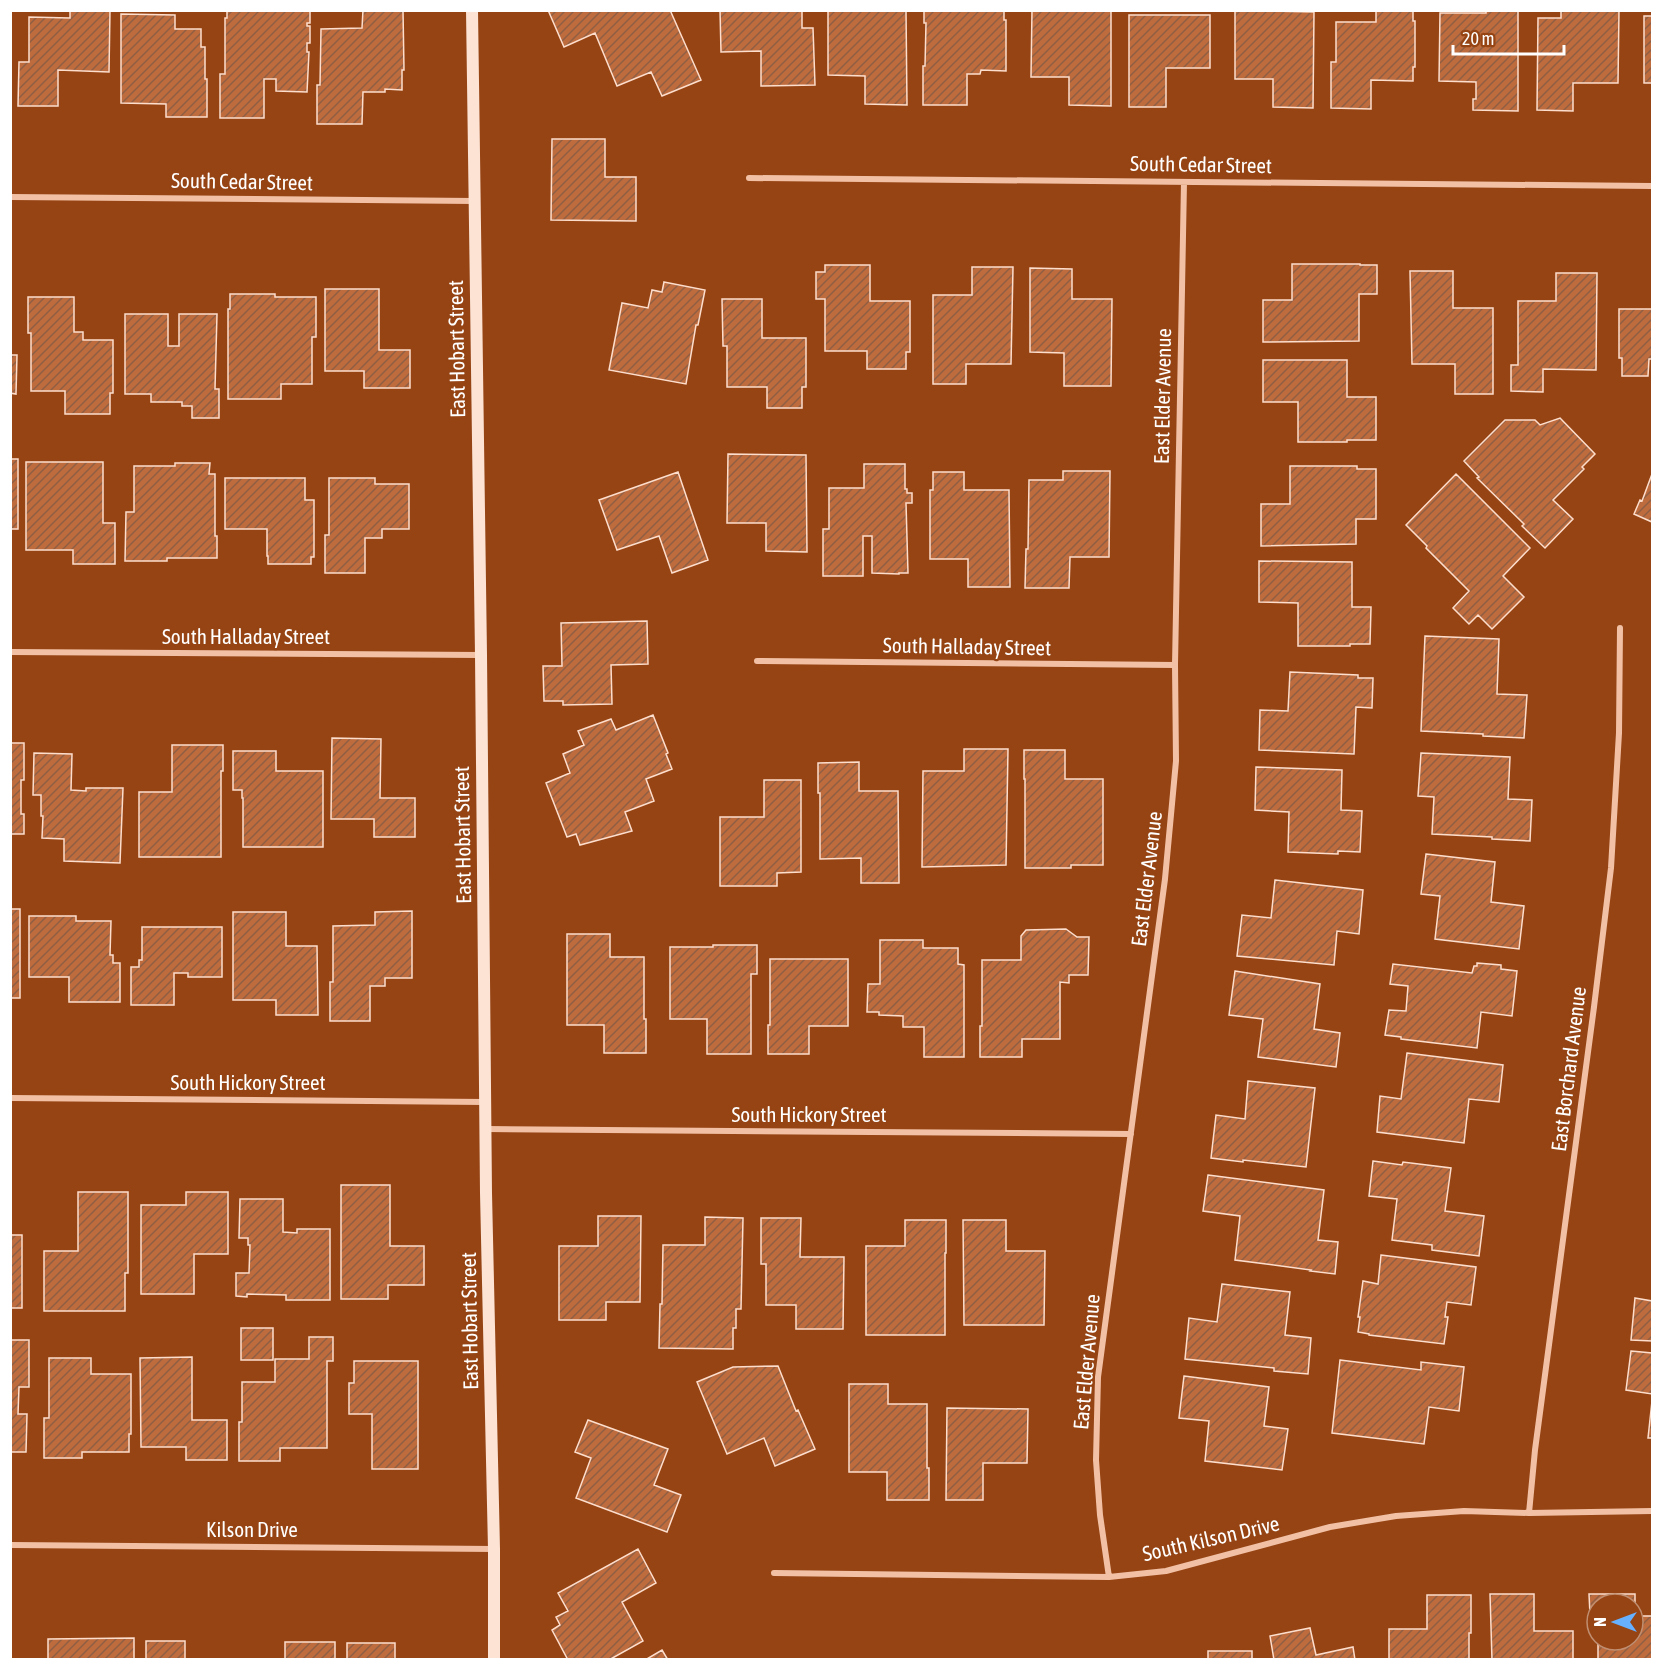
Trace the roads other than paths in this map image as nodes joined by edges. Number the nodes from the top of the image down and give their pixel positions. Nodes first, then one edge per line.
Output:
1 (471, 10) edge
2 (749, 178) dead end
3 (1184, 182) junction
4 (1653, 186) edge
5 (10, 196) edge
6 (474, 201) junction
7 (1620, 628) dead end
8 (10, 652) edge
9 (481, 655) junction
10 (758, 661) dead end
11 (1176, 665) junction
12 (10, 1098) edge
13 (485, 1102) junction
14 (486, 1129) junction
15 (1131, 1134) junction
16 (1653, 1511) edge
17 (1529, 1513) junction
18 (10, 1545) edge
19 (494, 1549) junction
20 (774, 1574) dead end
21 (1109, 1576) junction
22 (494, 1659) edge

1 - 6 street, East Hobart Street
2 - 3 street, South Cedar Street
3 - 4 street, South Cedar Street
3 - 11 street, East Elder Avenue
5 - 6 street, South Cedar Street
6 - 9 street, East Hobart Street
7 - 17 street, East Borchard Avenue
8 - 9 street, South Halladay Street
9 - 13 street, East Hobart Street
10 - 11 street, South Halladay Street
11 - 15 street, East Elder Avenue
12 - 13 street, South Hickory Street
13 - 14 street, East Hobart Street
14 - 15 street, South Hickory Street
14 - 19 street, East Hobart Street
15 - 21 street, East Elder Avenue
16 - 17 street, South Kilson Drive
17 - 21 street, South Kilson Drive
18 - 19 street, Kilson Drive
19 - 22 street, East Hobart Street
20 - 21 street, South Kilson Drive

